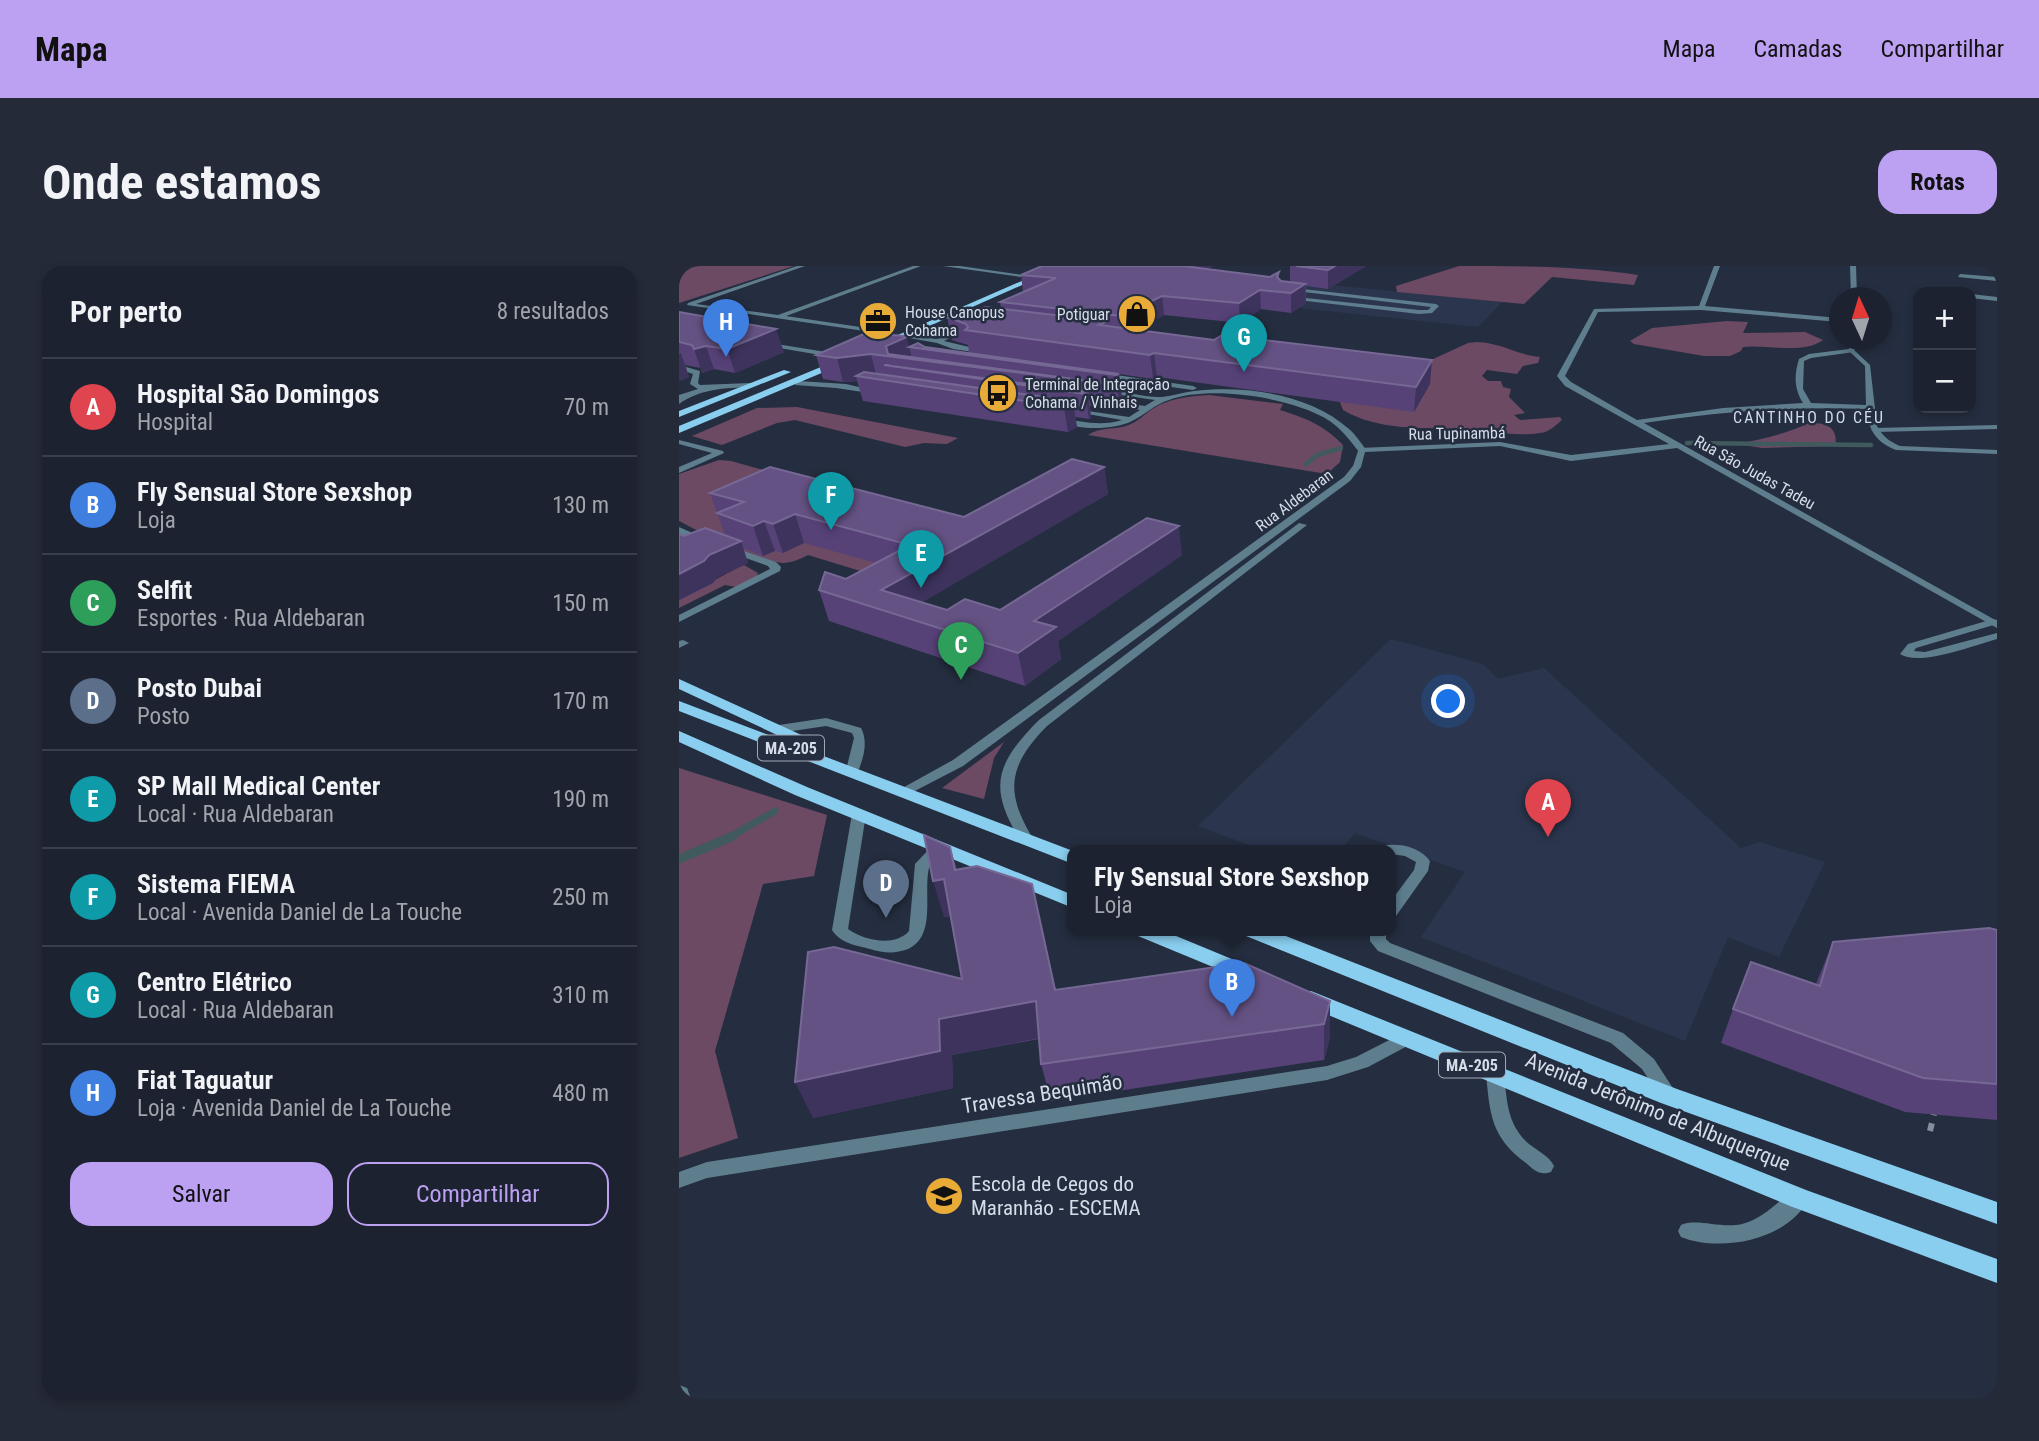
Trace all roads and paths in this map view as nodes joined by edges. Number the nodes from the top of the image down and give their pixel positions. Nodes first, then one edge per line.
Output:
1 (802, 266) edge
2 (918, 266) edge
3 (946, 266) edge
4 (1041, 266) edge
5 (1062, 266) edge
6 (1717, 266) edge
7 (1853, 266) edge
8 (1021, 275) junction
9 (1960, 276) dead end
10 (1997, 279) edge
11 (1280, 286) edge
12 (1854, 287) edge
13 (1289, 289) junction
14 (1976, 297) edge
15 (1997, 299) edge
16 (1700, 308) junction
17 (778, 317) junction
18 (940, 319) junction
19 (1829, 319) edge
20 (924, 326) junction
21 (961, 330) junction
22 (885, 332) junction
23 (901, 336) junction
24 (870, 338) edge
25 (938, 341) junction
26 (755, 342) edge
27 (894, 346) edge
28 (883, 348) junction
29 (871, 350) edge
30 (1852, 351) joint
31 (994, 353) edge
32 (946, 354) edge
33 (832, 355) junction
34 (999, 361) edge
35 (824, 363) junction
36 (679, 367) edge
37 (1188, 380) edge
38 (798, 383) junction
39 (1160, 383) junction
40 (750, 385) junction
41 (839, 387) junction
42 (709, 388) junction
43 (1096, 389) dead end
44 (861, 390) junction
45 (1229, 393) junction
46 (887, 394) edge
47 (680, 398) edge
48 (1163, 398) junction
49 (1080, 399) dead end
50 (1808, 405) junction
51 (1868, 407) junction
52 (1062, 409) edge
53 (1147, 409) junction
54 (679, 414) edge
55 (1042, 418) edge
56 (1131, 419) junction
57 (679, 421) edge
58 (1636, 422) junction
59 (1997, 427) edge
60 (679, 430) edge
61 (1875, 430) junction
62 (679, 440) edge
63 (1676, 446) junction
64 (1362, 450) junction
65 (1997, 452) edge
66 (679, 470) edge
67 (679, 530) edge
68 (691, 537) junction
69 (679, 541) edge
70 (679, 620) edge
71 (1996, 621) edge
72 (1997, 636) edge
73 (679, 683) edge
74 (679, 706) edge
75 (779, 729) junction
76 (679, 736) edge
77 (679, 750) edge
78 (854, 766) junction
79 (801, 790) junction
80 (904, 792) junction
81 (859, 814) junction
82 (1027, 840) junction
83 (939, 847) junction
84 (1396, 849) edge
85 (1067, 856) edge
86 (1067, 900) edge
87 (1396, 905) edge
88 (1157, 936) edge
89 (1266, 936) edge
90 (1378, 936) edge
91 (1269, 982) edge
92 (1294, 992) edge
93 (1407, 1038) junction
94 (1495, 1074) junction
95 (1669, 1096) junction
96 (1934, 1114) dead end
97 (1930, 1131) dead end
98 (1544, 1166) dead end
99 (679, 1180) edge
100 (1799, 1199) junction
101 (1997, 1213) edge
102 (1688, 1231) dead end
103 (1997, 1271) edge

1 - 17 street
2 - 17 street
3 - 8 street
4 - 8 main road
5 - 18 main road
6 - 16 street
7 - 12 street
8 - 22 main road
9 - 10 street
11 - 13 street
13 - 13 street
14 - 15 street
16 - 19 street
16 - 58 street, Rua São Judas Tadeu
17 - 22 street
18 - 20 main road
18 - 21 street
20 - 21 street
20 - 23 main road
21 - 25 street
22 - 24 main road
23 - 25 street
23 - 28 main road
25 - 31 street
26 - 33 street
27 - 28 street
28 - 29 main road
30 - 50 street
30 - 51 street
32 - 34 street
33 - 35 main road
33 - 35 main road
35 - 38 main road
35 - 40 main road
35 - 57 main road
35 - 60 main road
36 - 42 street
37 - 39 street
38 - 41 street
38 - 62 main road
39 - 45 street
39 - 48 street
40 - 42 street
40 - 54 main road
41 - 44 street
41 - 44 street
42 - 47 street
43 - 48 street
44 - 46 street
45 - 48 street
45 - 64 street
48 - 53 street
49 - 53 street
50 - 51 street
50 - 58 street
51 - 61 street
52 - 56 street
53 - 56 street
55 - 56 street
58 - 63 street, Rua São Judas Tadeu
59 - 61 street
61 - 65 street
62 - 66 street
63 - 64 street, Rua Tupinambá
63 - 71 street, Rua São Judas Tadeu
64 - 80 street, Rua Aldebaran
64 - 82 street, Rua Aldebaran
67 - 68 street
68 - 69 street
68 - 70 street
71 - 72 street
73 - 75 main road
74 - 80 main road, MA-205
75 - 78 main road
75 - 78 street
76 - 79 main road, MA-205
77 - 79 main road
78 - 80 main road
79 - 81 main road, MA-205
80 - 82 main road, MA-205
81 - 83 main road, MA-205
81 - 83 street
82 - 85 main road, MA-205
83 - 86 main road, MA-205
84 - 87 street
88 - 91 main road
89 - 95 main road, Avenida Jerônimo de Albuquerque / MA-205
90 - 95 street
92 - 93 main road, Avenida Jerônimo de Albuquerque / MA-205
93 - 94 main road, Avenida Jerônimo de Albuquerque / MA-205
93 - 99 street, Travessa Bequimão
94 - 98 street
94 - 100 main road, Avenida Jerônimo de Albuquerque / MA-205
95 - 101 main road, Avenida Jerônimo de Albuquerque / MA-205
96 - 97 path
100 - 102 street
100 - 103 main road, Avenida Jerônimo de Albuquerque / MA-205

